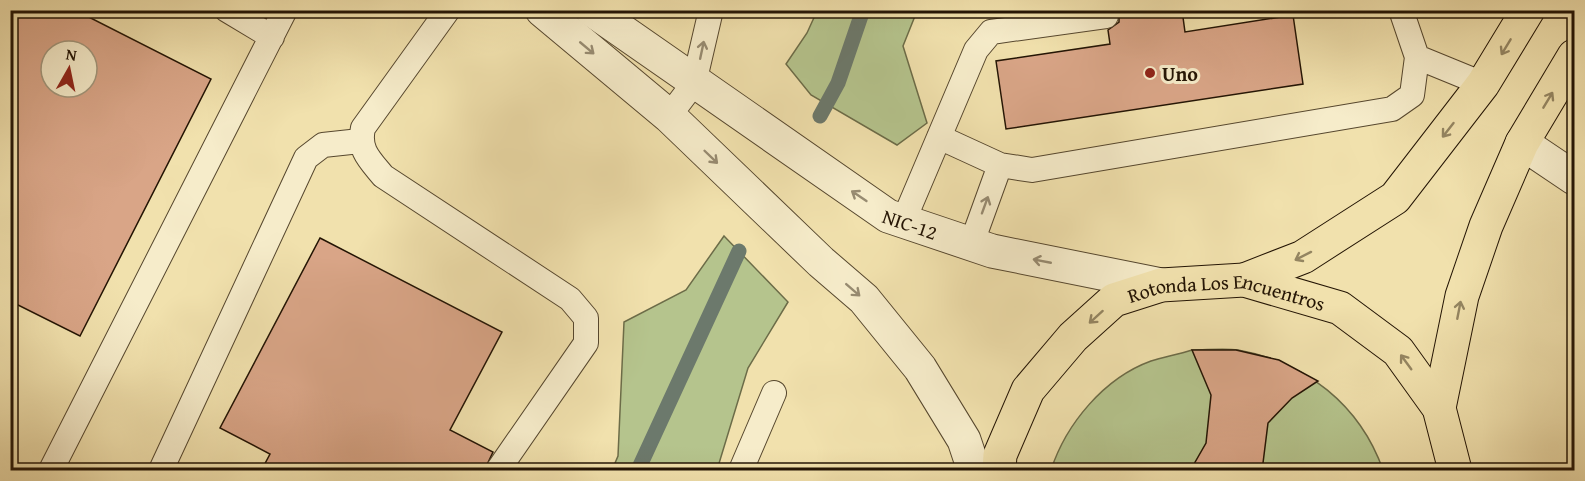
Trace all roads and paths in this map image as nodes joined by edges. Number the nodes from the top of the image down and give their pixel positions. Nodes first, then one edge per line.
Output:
1 (227, 10) edge
2 (285, 10) edge
3 (448, 10) edge
4 (543, 10) edge
5 (592, 10) edge
6 (711, 10) edge
7 (1401, 10) edge
8 (1528, 10) edge
9 (1106, 16) dead end
10 (272, 37) junction
11 (1575, 56) edge
12 (1417, 57) junction
13 (694, 83) junction
14 (1483, 84) junction
15 (669, 116) junction
16 (939, 137) junction
17 (360, 141) junction
18 (1522, 143) junction
19 (1000, 165) junction
20 (1575, 178) edge
21 (903, 222) junction
22 (971, 245) junction
23 (1244, 280) junction
24 (1161, 285) junction
25 (774, 393) dead end
26 (1439, 408) junction
27 (51, 471) edge
28 (161, 471) edge
29 (498, 471) edge
30 (741, 471) edge
31 (974, 471) edge
32 (999, 471) edge
33 (1455, 471) edge

1 - 10 lane
2 - 10 lane
3 - 17 lane
4 -> 15 street
5 - 13 street, NIC-12
13 -> 6 lane
7 - 12 lane
8 -> 14 highway
9 - 16 lane
10 - 27 lane
18 -> 11 highway
12 - 14 lane
12 - 19 lane
13 - 15 lane
21 -> 13 street, NIC-12
14 -> 23 highway
15 -> 31 street
16 - 19 lane
16 - 21 lane
17 - 28 lane
17 - 29 lane
18 - 20 street
26 -> 18 highway
22 -> 19 lane
21 - 22 street, NIC-12
24 -> 22 street, NIC-12
23 - 24 highway, Rotonda Los Encuentros
26 -> 23 highway, Rotonda Los Encuentros
24 -> 32 highway, Rotonda Los Encuentros
25 - 30 lane
26 - 33 highway, Rotonda Los Encuentros

